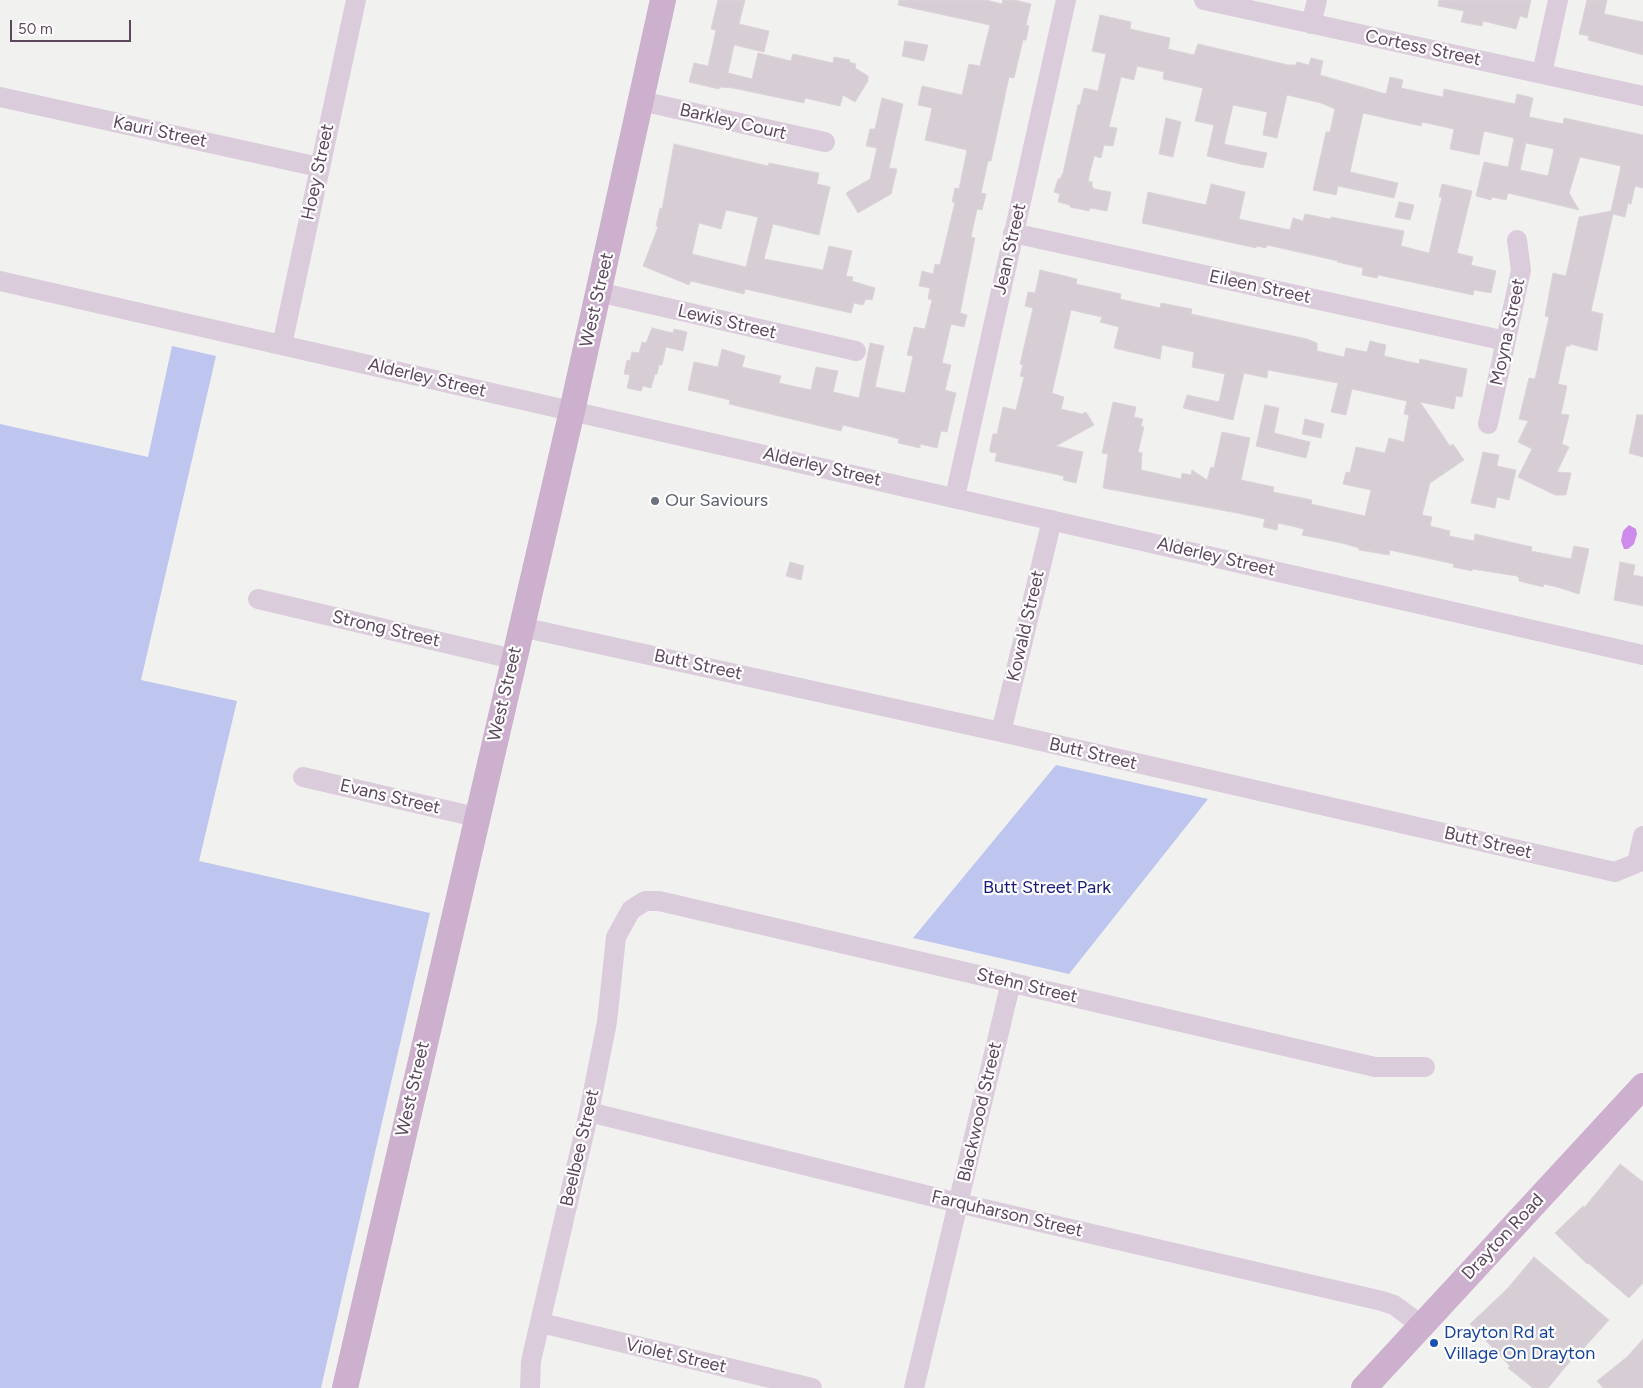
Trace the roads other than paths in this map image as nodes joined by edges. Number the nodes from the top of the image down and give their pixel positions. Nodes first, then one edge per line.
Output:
1 (356, 0) edge
2 (663, 0) edge
3 (1066, 0) edge
4 (1204, 0) edge
5 (1317, 0) edge
6 (1558, 0) edge
7 (1311, 24) junction
8 (1542, 73) junction
9 (1643, 96) edge
10 (0, 97) edge
11 (641, 101) junction
12 (825, 142) dead end
13 (319, 167) junction
14 (1013, 232) junction
15 (1517, 240) dead end
16 (0, 281) edge
17 (598, 292) junction
18 (1506, 341) junction
19 (282, 345) junction
20 (856, 351) dead end
21 (572, 410) junction
22 (1488, 424) dead end
23 (955, 498) junction
24 (1052, 520) junction
25 (258, 599) dead end
26 (521, 627) junction
27 (1643, 654) edge
28 (513, 659) junction
29 (1001, 732) junction
30 (303, 777) dead end
31 (476, 817) junction
32 (1643, 836) edge
33 (631, 910) joint
34 (1011, 982) junction
35 (1425, 1067) dead end
36 (1643, 1086) edge
37 (589, 1112) junction
38 (958, 1203) junction
39 (541, 1323) junction
40 (1421, 1324) junction
41 (345, 1388) edge
42 (530, 1388) edge
43 (812, 1388) edge
44 (914, 1388) edge
45 (1364, 1388) edge

1 - 13 street, Hoey Street
2 - 11 main road, West Street
3 - 14 street, Jean Street
4 - 7 street, Cortess Street
5 - 7 street
6 - 8 street
7 - 8 street, Cortess Street
8 - 9 street, Cortess Street
10 - 13 street, Kauri Street
11 - 12 street, Barkley Court
11 - 17 main road, West Street
13 - 19 street, Hoey Street
14 - 18 street, Eileen Street
14 - 23 street, Jean Street
15 - 18 street, Moyna Street
16 - 19 street, Alderley Street
17 - 20 street, Lewis Street
17 - 21 main road, West Street
18 - 22 street, Moyna Street
19 - 21 street, Alderley Street
21 - 23 street, Alderley Street
21 - 26 main road, West Street
23 - 24 street, Alderley Street
24 - 27 street, Alderley Street
24 - 29 street, Kowald Street
25 - 28 street, Strong Street
26 - 28 main road, West Street
26 - 29 street, Butt Street
28 - 31 main road, West Street
29 - 32 street, Butt Street
30 - 31 street, Evans Street
31 - 41 main road, West Street
33 - 34 street, Stehn Street
33 - 37 street, Beelbee Street
34 - 35 street, Stehn Street
34 - 38 street, Blackwood Street
36 - 40 main road, Drayton Road
37 - 38 street, Farquharson Street
37 - 39 street, Beelbee Street
38 - 40 street, Farquharson Street
38 - 44 street, Blackwood Street
39 - 42 street, Beelbee Street
39 - 43 street, Violet Street
40 - 45 main road, Drayton Road

